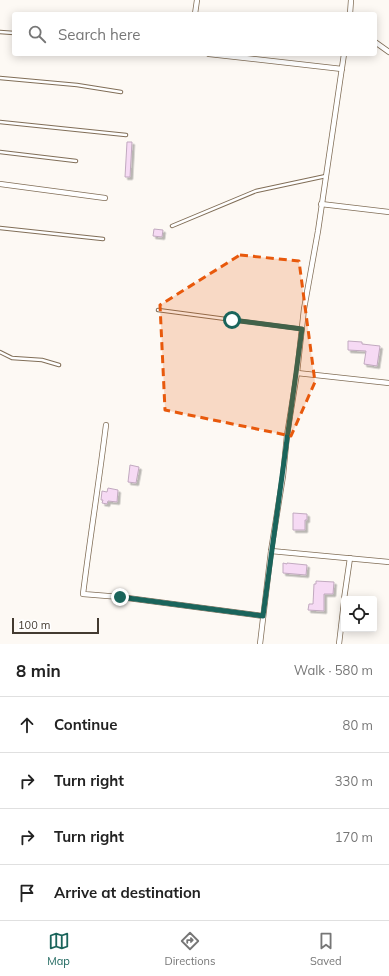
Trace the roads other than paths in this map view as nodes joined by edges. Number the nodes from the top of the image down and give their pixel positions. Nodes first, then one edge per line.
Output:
1 (196, 0) edge
2 (351, 0) edge
3 (195, 12) edge
4 (350, 12) edge
5 (0, 32) edge
6 (12, 33) edge
7 (377, 43) edge
8 (389, 52) edge
9 (227, 56) edge
10 (344, 56) edge
11 (342, 69) junction
12 (0, 78) edge
13 (121, 92) dead end
14 (0, 122) edge
15 (126, 135) dead end
16 (0, 152) edge
17 (76, 161) dead end
18 (326, 176) junction
19 (0, 184) edge
20 (105, 198) dead end
21 (321, 204) junction
22 (389, 212) edge
23 (172, 226) dead end
24 (0, 228) edge
25 (103, 239) dead end
26 (158, 310) dead end
27 (302, 329) junction
28 (0, 352) edge
29 (59, 365) dead end
30 (297, 373) junction
31 (389, 383) edge
32 (106, 425) dead end
33 (272, 551) junction
34 (350, 558) junction
35 (389, 562) edge
36 (344, 596) edge
37 (263, 616) junction
38 (341, 627) edge
39 (260, 644) edge
40 (339, 644) edge

1 - 3 street
2 - 4 street
5 - 6 lane
7 - 8 street
9 - 11 street
10 - 11 street
11 - 18 street
12 - 13 lane
14 - 15 lane
16 - 17 lane
18 - 21 street
18 - 23 lane
19 - 20 street
21 - 22 street
21 - 27 street
24 - 25 lane
26 - 27 lane
27 - 30 street
28 - 29 lane
30 - 31 street
30 - 33 street
32 - 37 street
33 - 34 street
33 - 37 street
34 - 35 street
34 - 36 street
37 - 39 street
38 - 40 street

